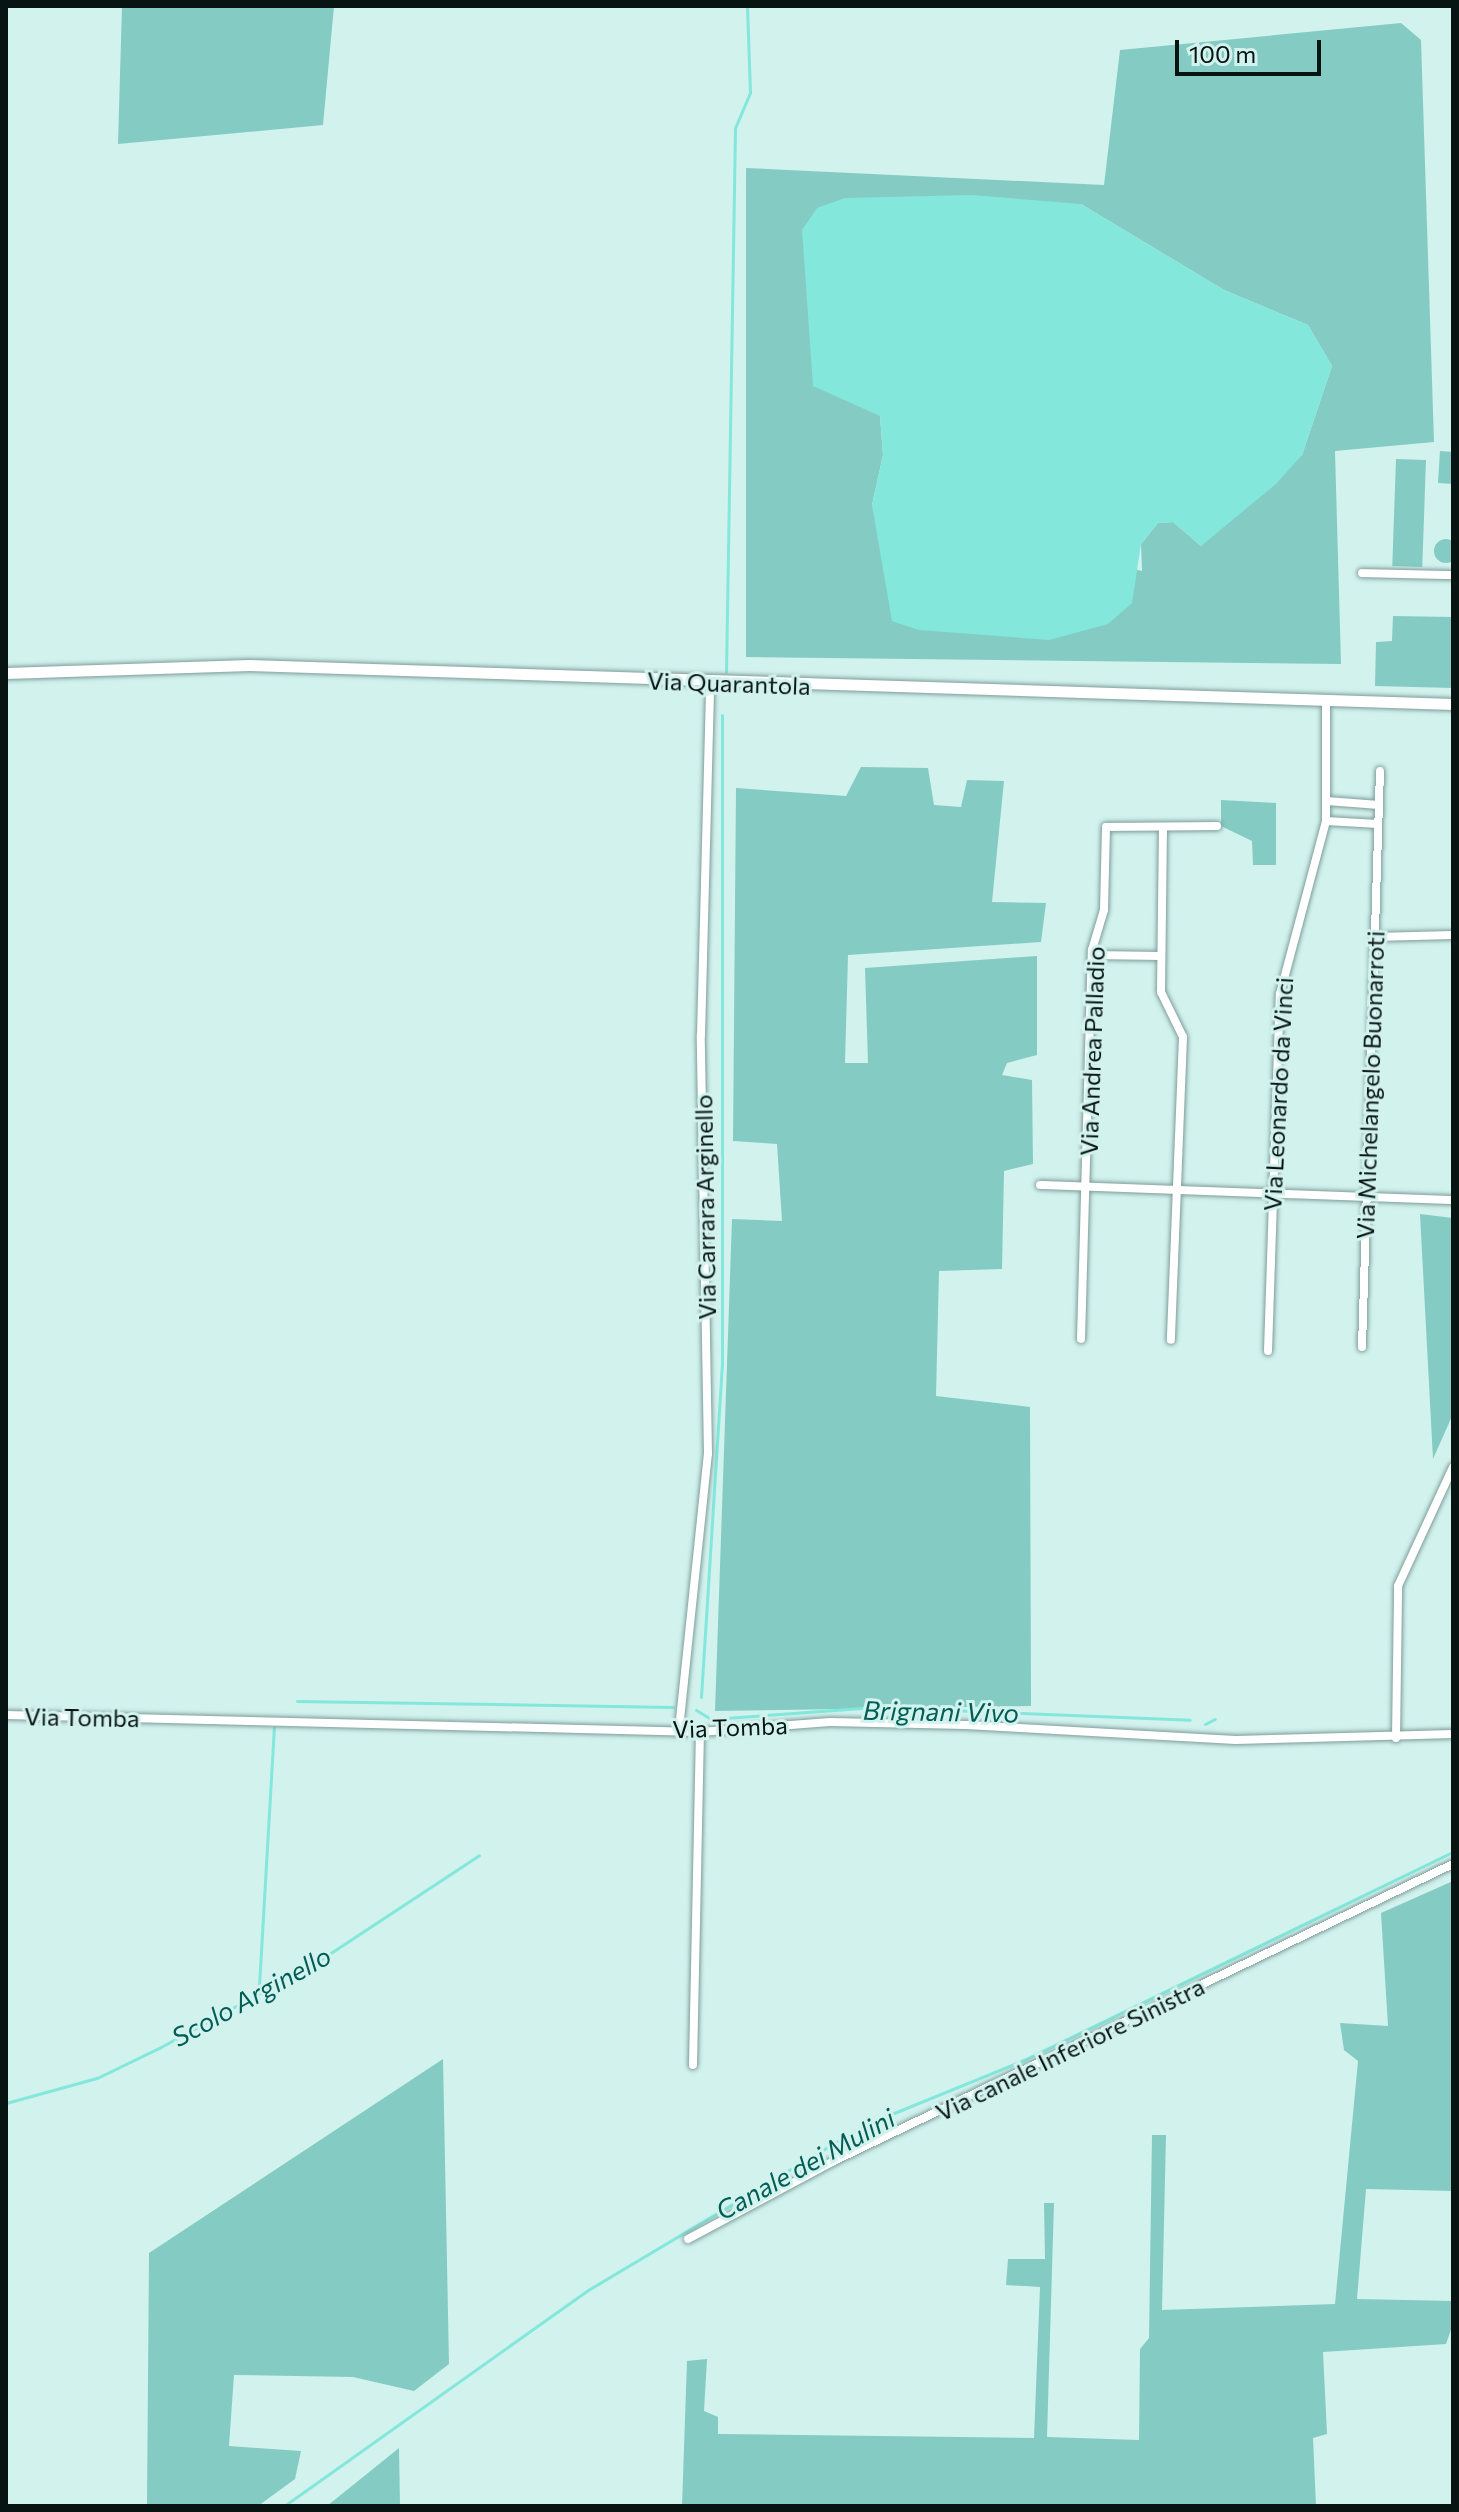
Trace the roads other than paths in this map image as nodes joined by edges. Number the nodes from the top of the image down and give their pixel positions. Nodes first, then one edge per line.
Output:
1 (1362, 573) dead end
2 (1453, 575) edge
3 (6, 673) edge
4 (710, 682) junction
5 (1326, 699) junction
6 (1453, 704) edge
7 (1380, 771) dead end
8 (1327, 801) junction
9 (1379, 805) junction
10 (1326, 821) junction
11 (1378, 824) junction
12 (1217, 826) dead end
13 (1163, 827) junction
14 (1453, 935) edge
15 (1374, 937) junction
16 (1092, 955) junction
17 (1161, 956) junction
18 (1040, 1185) dead end
19 (1087, 1186) junction
20 (1178, 1189) junction
21 (1271, 1193) junction
22 (1366, 1195) junction
23 (1453, 1200) edge
24 (1081, 1339) dead end
25 (1171, 1340) dead end
26 (1362, 1347) dead end
27 (1268, 1351) dead end
28 (1453, 1467) edge
29 (6, 1715) edge
30 (679, 1729) junction
31 (700, 1732) junction
32 (1453, 1734) edge
33 (1396, 1738) junction
34 (1453, 1864) edge
35 (693, 2065) dead end
36 (688, 2239) dead end

1 - 2 street
3 - 4 main road, Via Quarantola
4 - 5 main road, Via Quarantola
4 - 30 street, Via Carrara Arginello
5 - 6 main road, Via Quarantola
5 - 8 street, Via Leonardo da Vinci
7 - 9 street, Via Michelangelo Buonarroti
8 - 9 street
8 - 10 street, Via Leonardo da Vinci
9 - 11 street, Via Michelangelo Buonarroti
10 - 11 street
10 - 21 street, Via Leonardo da Vinci
11 - 15 street, Via Michelangelo Buonarroti
12 - 13 street, Via Andrea Palladio
13 - 16 street, Via Andrea Palladio
13 - 17 street
14 - 15 street
15 - 22 street, Via Michelangelo Buonarroti
16 - 17 street
16 - 19 street, Via Andrea Palladio
17 - 20 street
18 - 19 street
19 - 20 street
19 - 24 street, Via Andrea Palladio
20 - 21 street
20 - 25 street
21 - 22 street
21 - 27 street, Via Leonardo da Vinci
22 - 23 street
22 - 26 street, Via Michelangelo Buonarroti
28 - 33 street
29 - 30 street, Via Tomba
30 - 31 street, Via Tomba
31 - 33 street, Via Tomba
31 - 35 street
32 - 33 street, Via Tomba
34 - 36 street, Via canale Inferiore Sinistra

